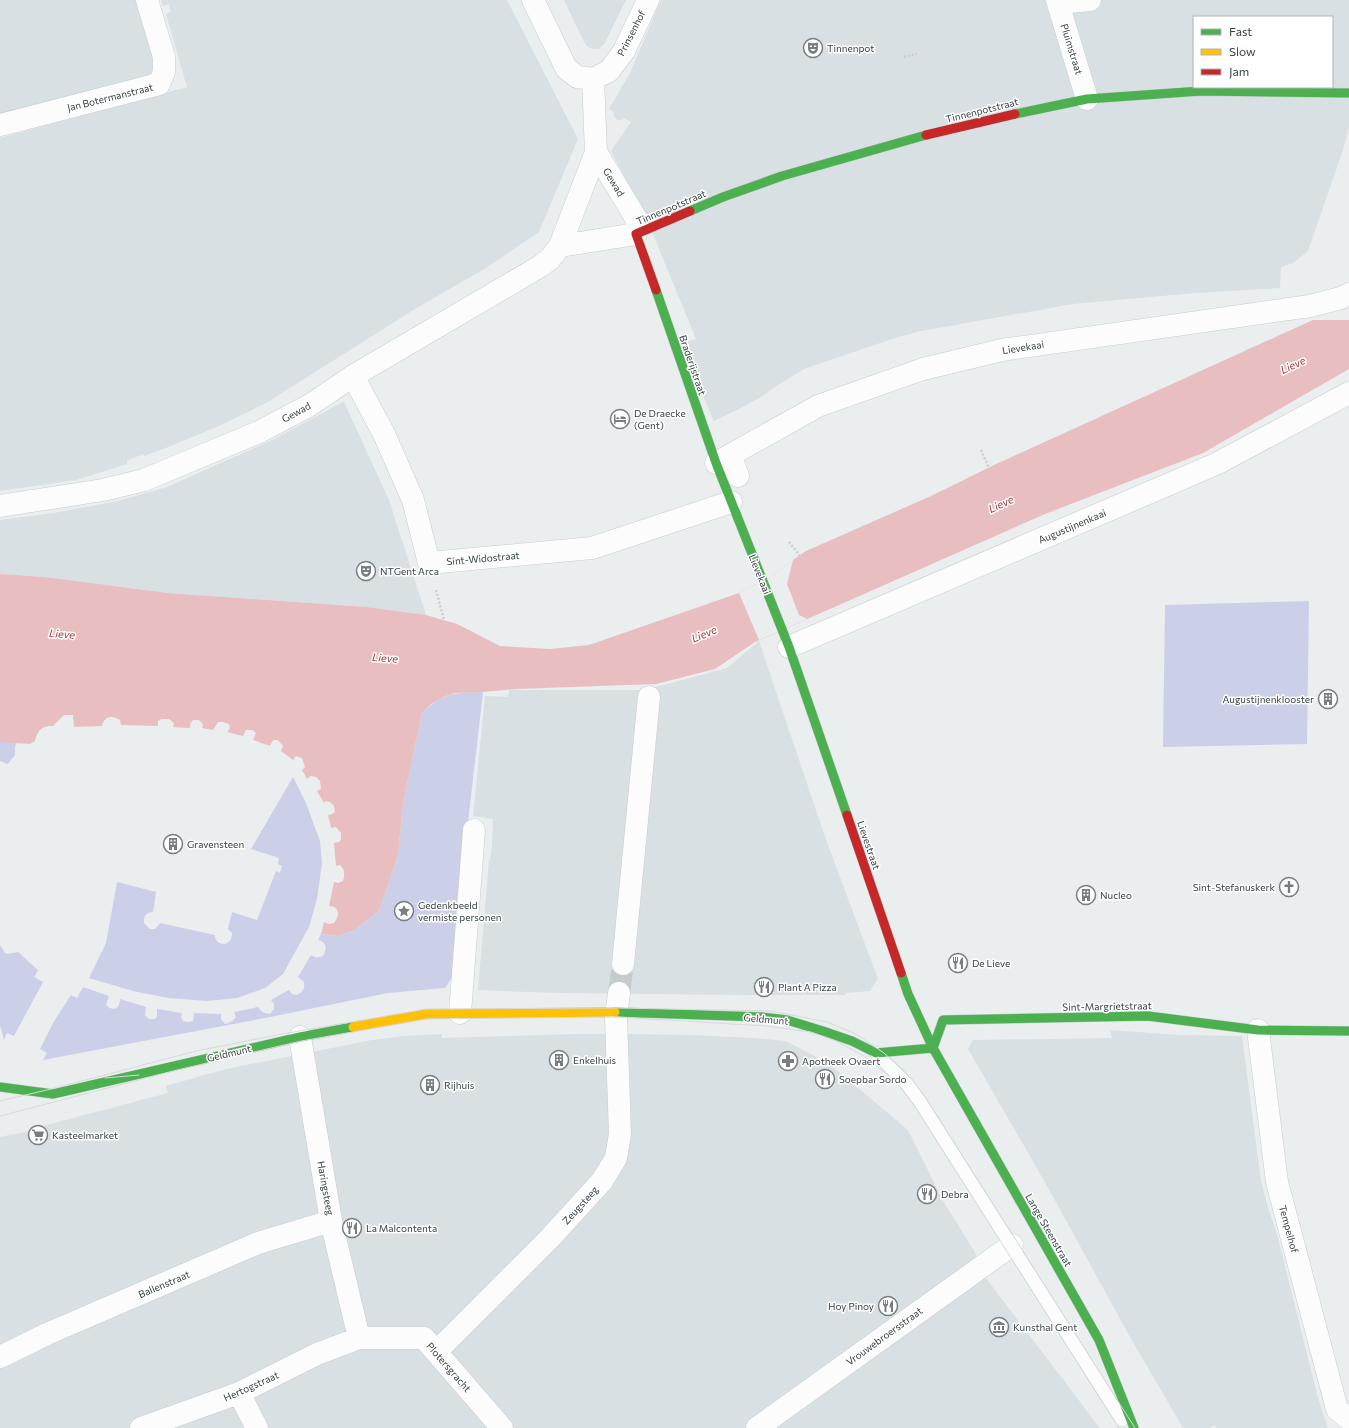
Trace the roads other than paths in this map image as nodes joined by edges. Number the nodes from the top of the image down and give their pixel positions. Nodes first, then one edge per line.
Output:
1 (147, 0) edge
2 (533, 0) edge
3 (648, 0) edge
4 (1090, 0) edge
5 (1057, 2) edge
6 (593, 79) junction
7 (1349, 93) edge
8 (1087, 99) junction
9 (0, 125) edge
10 (596, 152) junction
11 (636, 234) junction
12 (560, 246) junction
13 (1349, 294) edge
14 (353, 376) junction
15 (1349, 393) edge
16 (723, 459) junction
17 (738, 476) dead end
18 (731, 502) junction
19 (0, 506) edge
20 (786, 638) junction
21 (649, 697) dead end
22 (474, 830) dead end
23 (623, 964) tunnel mouth
24 (617, 1003) junction
25 (460, 1013) junction
26 (1258, 1030) junction
27 (1349, 1031) edge
28 (300, 1036) junction
29 (933, 1048) junction
30 (876, 1053) junction
31 (0, 1087) edge
32 (331, 1221) junction
33 (1012, 1245) junction
34 (359, 1338) junction
35 (436, 1352) junction
36 (0, 1357) edge
37 (239, 1393) junction
38 (1349, 1419) edge
39 (141, 1428) edge
40 (257, 1428) edge
41 (502, 1428) edge
42 (757, 1428) edge
43 (1127, 1428) edge
44 (1134, 1428) edge

1 - 9 street, Jan Botermanstraat
2 - 6 street
3 - 6 street, Prinsenhof
4 - 5 street
5 - 8 street, Pluimstraat
6 - 10 street
7 - 8 street, Tinnenpotstraat
8 - 11 street, Tinnenpotstraat
10 - 11 street, Gewad
10 - 12 street, Gewad
11 - 12 street
11 - 16 street, Braderijstraat
12 - 14 street, Gewad
13 - 16 street, Lievekaai
14 - 18 street, Sint-Widostraat
14 - 19 street, Gewad
15 - 20 street, Augustijnenkaai
16 - 17 street
16 - 18 street, Braderijstraat
18 - 20 street, Lievekaai
20 - 29 street, Lievestraat
21 - 23 street
22 - 25 street
24 - 25 street, Geldmunt
24 - 30 street, Geldmunt
24 - 35 street, Zeugsteeg
25 - 28 street, Geldmunt
26 - 27 street, Sint-Margrietstraat
26 - 29 street, Sint-Margrietstraat
26 - 38 street, Tempelhof
28 - 31 street, Geldmunt
28 - 32 street, Haringsteeg
29 - 30 street
29 - 44 street, Lange Steenstraat
30 - 33 lane
32 - 34 street, Haringsteeg
32 - 36 street, Ballenstraat
33 - 42 street, Vrouwebroersstraat
33 - 43 lane
34 - 35 street, Plotersgracht
34 - 37 street, Hertogstraat
35 - 41 street, Plotersgracht
37 - 39 street, Hertogstraat
37 - 40 street

